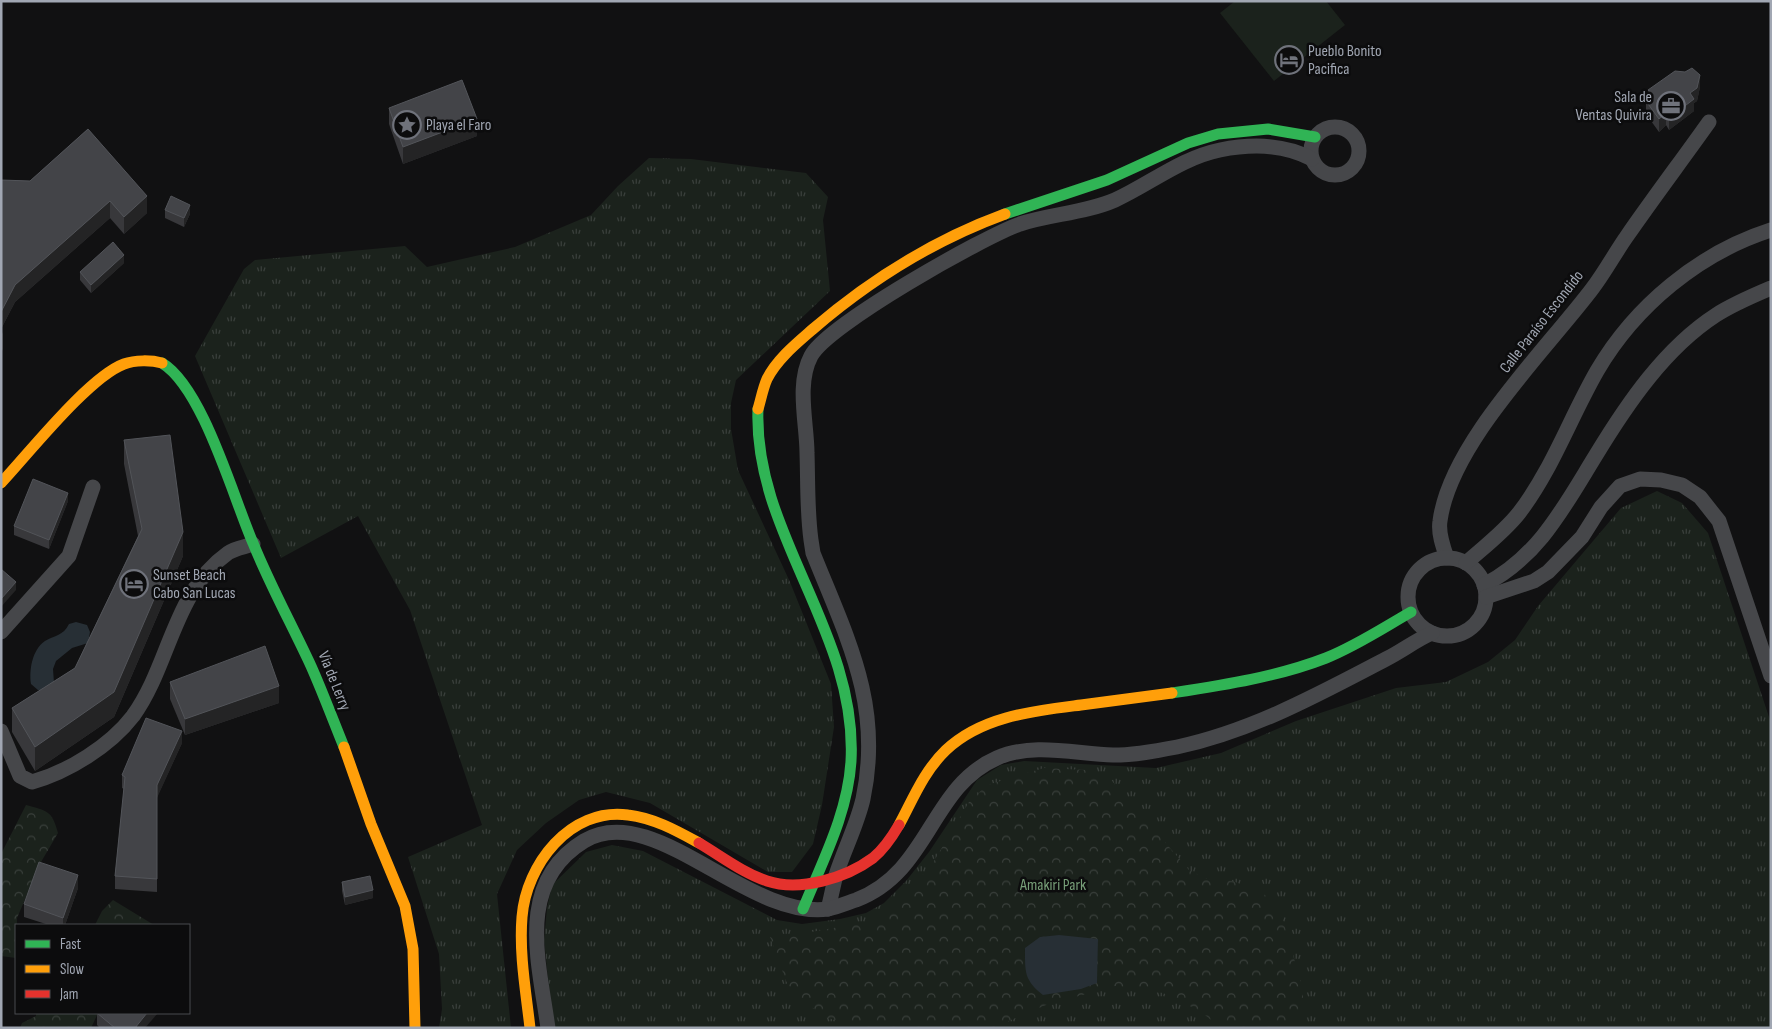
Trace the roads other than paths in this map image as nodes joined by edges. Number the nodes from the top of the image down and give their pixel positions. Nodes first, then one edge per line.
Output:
1 (1709, 122) dead end
2 (1316, 136) junction
3 (1312, 159) junction
4 (1771, 230) edge
5 (1771, 288) edge
6 (1, 484) edge
7 (93, 487) dead end
8 (253, 544) junction
9 (1447, 558) junction
10 (1466, 563) junction
11 (1485, 591) junction
12 (1411, 612) junction
13 (1, 632) edge
14 (1432, 633) junction
15 (1771, 676) edge
16 (1, 731) edge
17 (836, 875) junction
18 (814, 883) junction
19 (803, 909) junction
20 (828, 909) junction
21 (415, 1028) edge
22 (530, 1028) edge
23 (548, 1028) edge

1 - 9 street, Calle Paraíso Escondido
2 - 3 street
2 - 3 street
2 - 18 street
3 - 17 street
4 - 10 street
5 - 11 street
6 - 8 street, Vía de Lerry
7 - 13 street
8 - 16 street
8 - 21 street, Vía de Lerry
9 - 10 street
9 - 12 street
10 - 11 street
11 - 14 street
11 - 15 street
12 - 14 street
12 - 17 street
14 - 20 street
17 - 18 street
17 - 20 street
18 - 19 street
18 - 22 street
19 - 20 street
19 - 23 street

